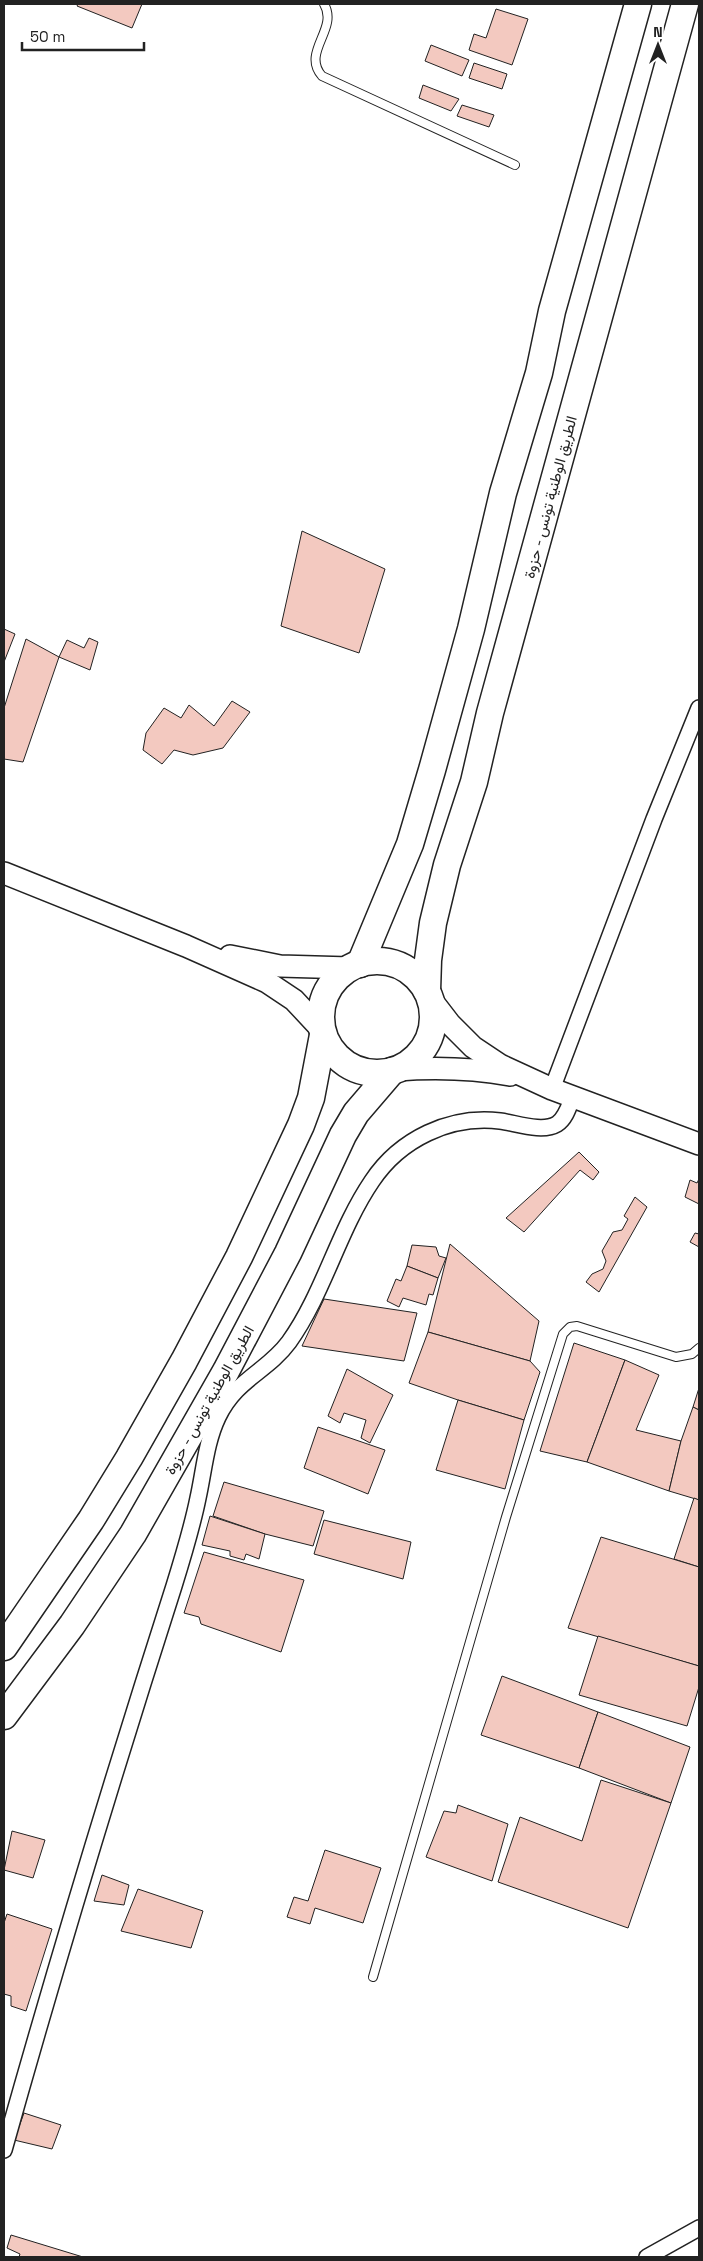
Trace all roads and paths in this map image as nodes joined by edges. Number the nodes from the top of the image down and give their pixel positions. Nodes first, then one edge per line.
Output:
1 (324, 4) edge
2 (638, 4) edge
3 (685, 4) edge
4 (515, 165) dead end
5 (699, 708) edge
6 (4, 873) edge
7 (186, 946) junction
8 (355, 966) junction
9 (428, 995) junction
10 (322, 1032) junction
11 (395, 1071) junction
12 (530, 1079) junction
13 (552, 1089) junction
14 (573, 1096) junction
15 (699, 1144) edge
16 (699, 1348) edge
17 (4, 1647) edge
18 (4, 1716) edge
19 (373, 1977) dead end
20 (4, 2150) edge
21 (699, 2228) edge
22 (647, 2257) edge

1 - 4 lane
2 - 8 highway
3 - 9 highway, الطريق الوطنية تونس - حزوة
5 - 13 street
6 - 7 main road
7 - 8 main road
7 - 10 main road
8 - 9 highway
8 - 10 highway
9 - 11 highway
9 - 12 main road
10 - 11 highway
10 - 17 highway
11 - 12 main road
11 - 18 highway, الطريق الوطنية تونس - حزوة
12 - 13 main road
13 - 14 main road
14 - 15 main road
14 - 20 street
16 - 19 lane
21 - 22 street

